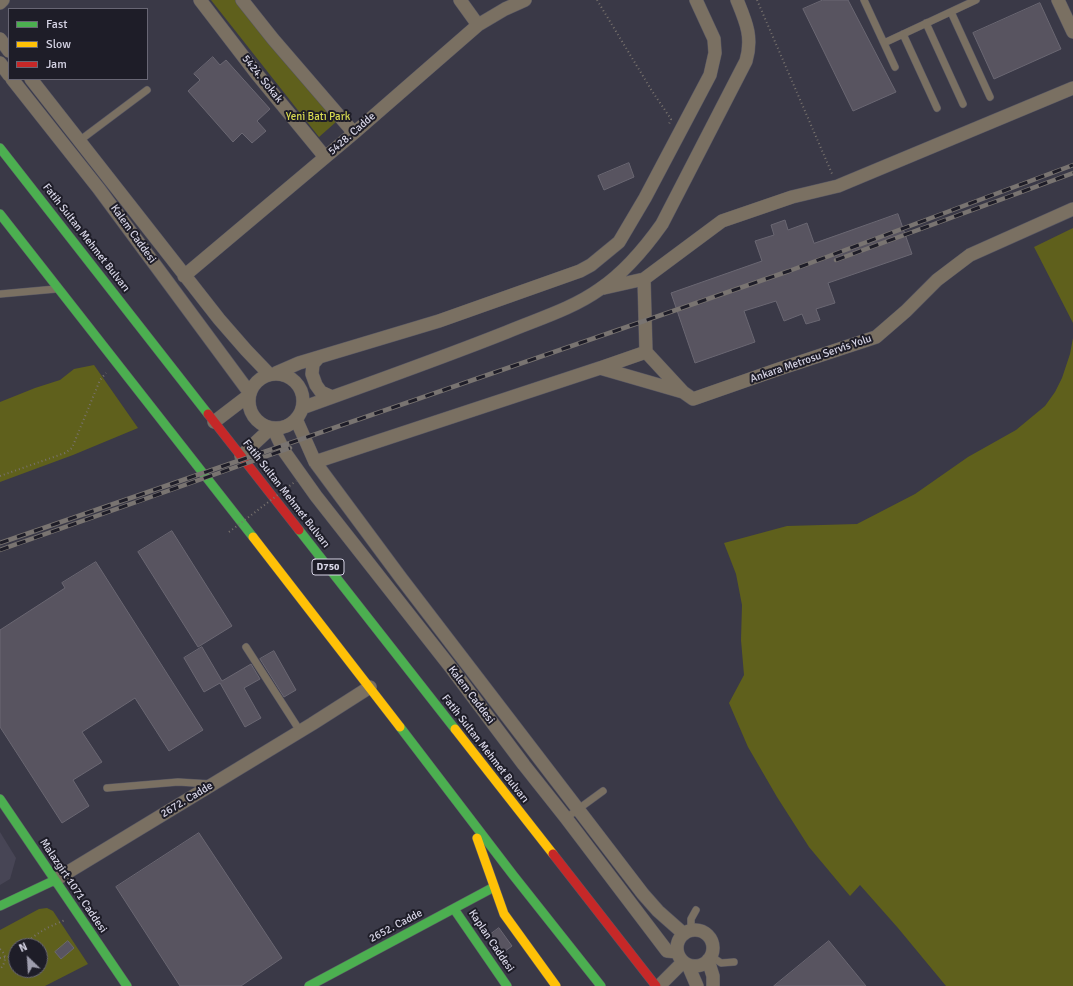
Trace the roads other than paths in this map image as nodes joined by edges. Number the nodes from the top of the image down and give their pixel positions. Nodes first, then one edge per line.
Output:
1 (3, 0) edge
2 (200, 0) edge
3 (242, 0) edge
4 (460, 0) edge
5 (525, 0) edge
6 (696, 0) edge
7 (736, 0) edge
8 (864, 0) edge
9 (976, 0) edge
10 (1058, 0) edge
11 (0, 3) edge
12 (951, 12) junction
13 (926, 23) junction
14 (478, 25) junction
15 (1073, 32) edge
16 (903, 34) junction
17 (0, 39) edge
18 (884, 43) junction
19 (8, 50) edge
20 (0, 64) edge
21 (895, 67) dead end
22 (8, 74) edge
23 (13, 80) edge
24 (32, 80) edge
25 (1073, 88) edge
26 (147, 90) dead end
27 (990, 97) dead end
28 (963, 104) dead end
29 (937, 108) dead end
30 (354, 133) junction
31 (79, 141) junction
32 (0, 148) edge
33 (325, 157) junction
34 (1073, 209) edge
35 (0, 214) edge
36 (184, 276) junction
37 (644, 279) junction
38 (60, 289) junction
39 (600, 289) junction
40 (0, 294) edge
41 (646, 352) junction
42 (319, 357) junction
43 (600, 368) junction
44 (273, 374) junction
45 (683, 392) junction
46 (249, 394) junction
47 (332, 397) junction
48 (299, 413) junction
49 (214, 422) junction
50 (272, 428) junction
51 (241, 456) junction
52 (315, 462) junction
53 (246, 647) dead end
54 (370, 687) junction
55 (300, 731) junction
56 (213, 784) junction
57 (107, 788) dead end
58 (603, 791) dead end
59 (0, 799) edge
60 (578, 810) junction
61 (469, 818) junction
62 (566, 818) junction
63 (55, 880) junction
64 (494, 888) junction
65 (0, 906) edge
66 (454, 909) junction
67 (696, 910) dead end
68 (688, 932) junction
69 (710, 958) junction
70 (683, 960) junction
71 (734, 962) dead end
72 (127, 986) edge
73 (309, 986) edge
74 (507, 986) edge
75 (556, 986) edge
76 (601, 986) edge
77 (656, 986) edge
78 (659, 986) edge
79 (697, 986) edge
80 (713, 986) edge

1 - 11 street
2 - 33 street, 5424. Sokak
3 - 30 street
4 - 14 street
5 - 14 street, 5428. Cadde
6 - 42 street
7 - 39 street
8 - 18 lane
9 - 12 lane
10 - 15 street
12 - 13 lane
12 - 27 lane
13 - 16 lane
13 - 28 lane
14 - 30 street, 5428. Cadde
16 - 18 lane
16 - 29 lane
17 - 19 street
18 - 21 lane
20 - 22 street
23 - 46 street, Kalem Caddesi
24 - 31 street, Kalem Caddesi
25 - 37 street
26 - 31 lane
30 - 33 street, 5428. Cadde
31 - 36 street, Kalem Caddesi
32 - 49 main road, Fatih Sultan Mehmet Bulvarı / D750
33 - 36 street, 5428. Cadde
34 - 45 street, Ankara Metrosu Servis Yolu
35 - 38 main road
36 - 44 street, Kalem Caddesi
37 - 39 street
37 - 41 street
38 - 40 lane
38 - 54 main road
39 - 47 street
41 - 43 street
41 - 45 street
42 - 44 street
42 - 47 street
43 - 45 street
43 - 52 street
44 - 46 street
44 - 48 street
46 - 49 street
46 - 50 street
47 - 48 street
48 - 50 street
48 - 52 street, Kalem Caddesi
49 - 51 main road, Fatih Sultan Mehmet Bulvarı / D750
50 - 51 street
50 - 62 street, Kalem Caddesi
51 - 77 main road, Fatih Sultan Mehmet Bulvarı / D750
52 - 60 street, Kalem Caddesi
53 - 55 lane
54 - 55 street, 2672. Cadde
54 - 61 main road
55 - 56 street, 2672. Cadde
56 - 57 lane
56 - 63 street, 2672. Cadde
58 - 60 lane
59 - 63 main road, Malazgirt 1071 Caddesi
60 - 62 lane
60 - 68 street, Kalem Caddesi
61 - 64 main road
61 - 76 main road
62 - 70 street, Kalem Caddesi
63 - 65 main road, 2672. Cadde
63 - 72 main road, Malazgirt 1071 Caddesi
64 - 66 main road, 2652. Cadde
64 - 75 main road
66 - 73 main road, 2652. Cadde
66 - 74 main road, Kaplan Caddesi
67 - 68 lane
68 - 69 street
68 - 70 street
69 - 70 street
69 - 71 lane
69 - 80 street
70 - 78 street
70 - 79 street

